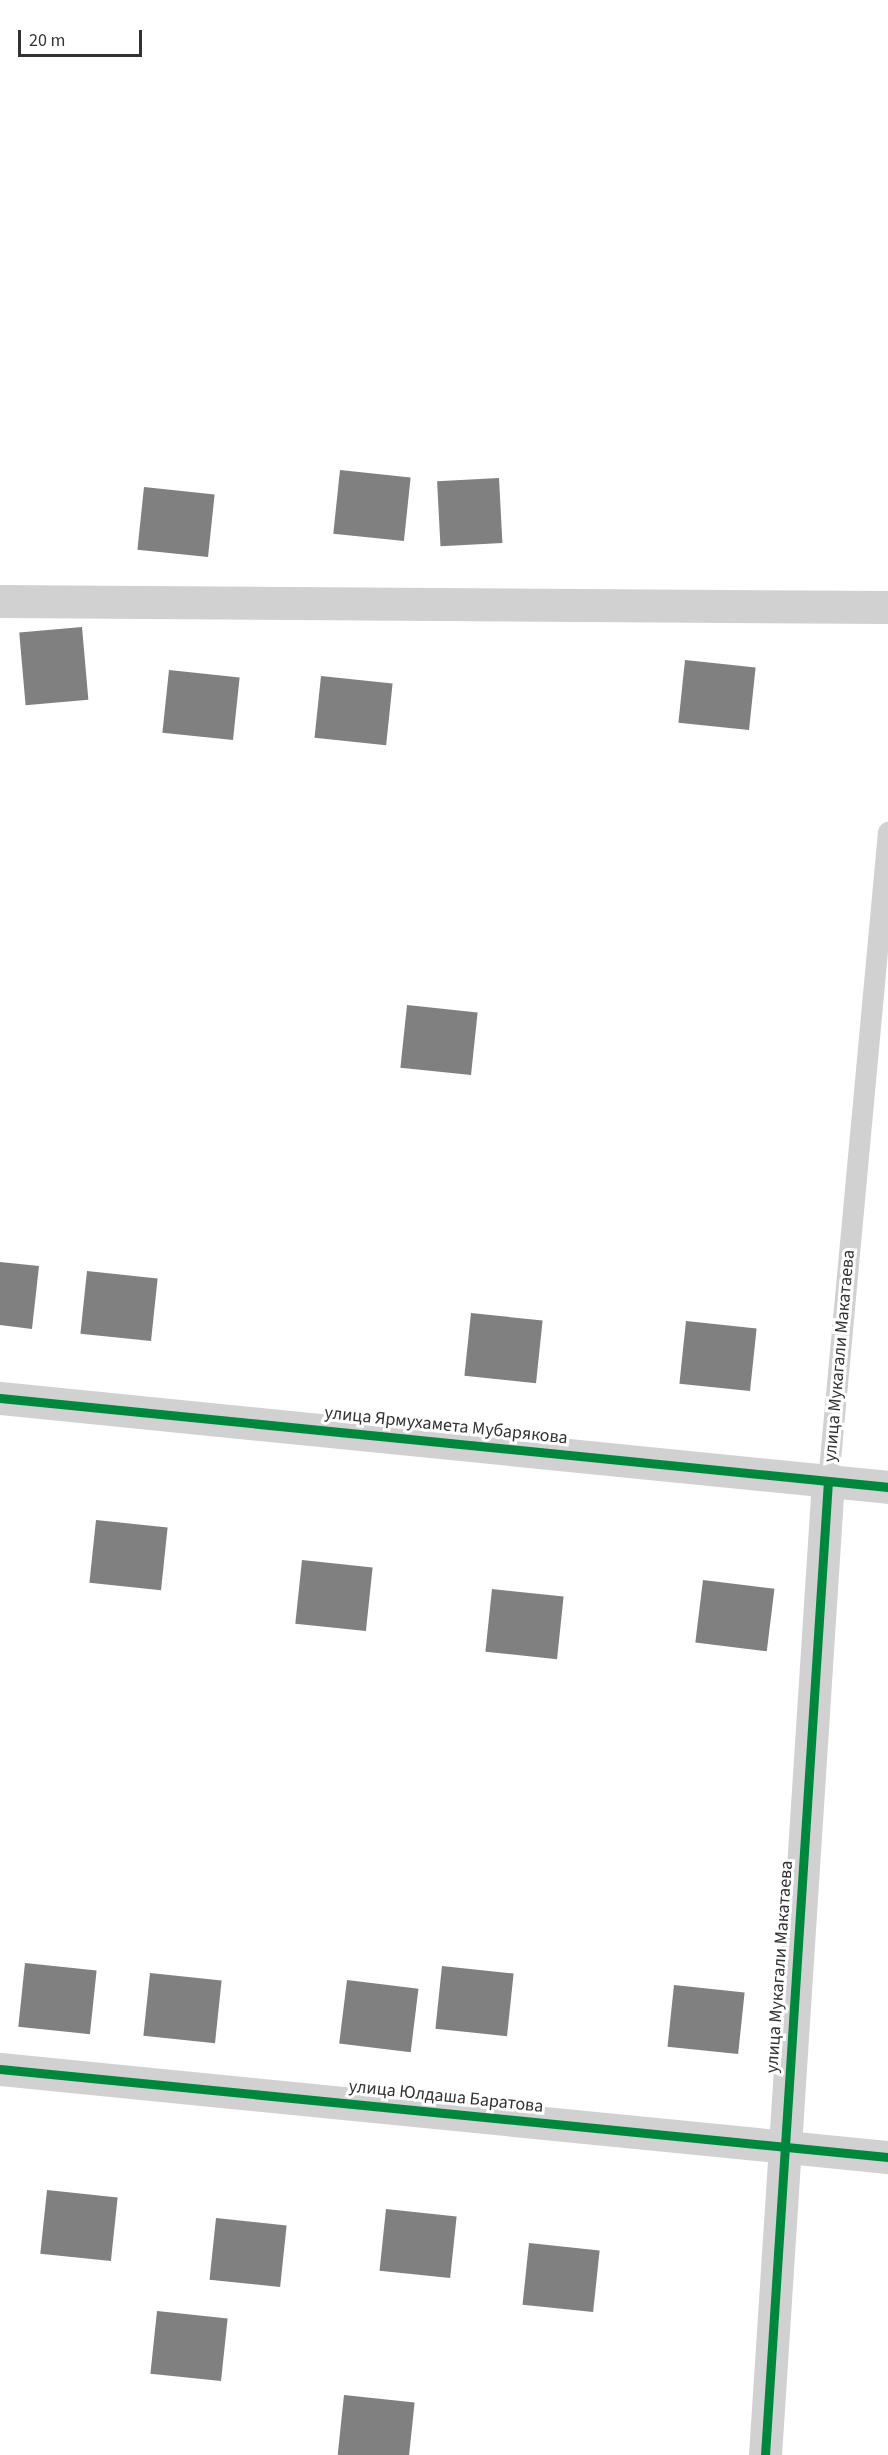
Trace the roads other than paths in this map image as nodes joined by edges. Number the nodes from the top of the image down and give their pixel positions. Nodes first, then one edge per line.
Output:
1 (0, 601) edge
2 (888, 607) edge
3 (888, 832) edge
4 (0, 1398) edge
5 (828, 1481) junction
6 (888, 1487) edge
7 (0, 2069) edge
8 (785, 2147) junction
9 (888, 2157) edge
10 (765, 2455) edge

1 - 2 street
3 - 5 lane, улица Мукагали Макатаева
4 - 5 street, улица Ярмухамета Мубарякова
5 - 6 street, улица Ярмухамета Мубарякова
5 - 8 street, улица Мукагали Макатаева
7 - 8 street, улица Юлдаша Баратова
8 - 9 street, улица Юлдаша Баратова
8 - 10 street, улица Мукагали Макатаева

